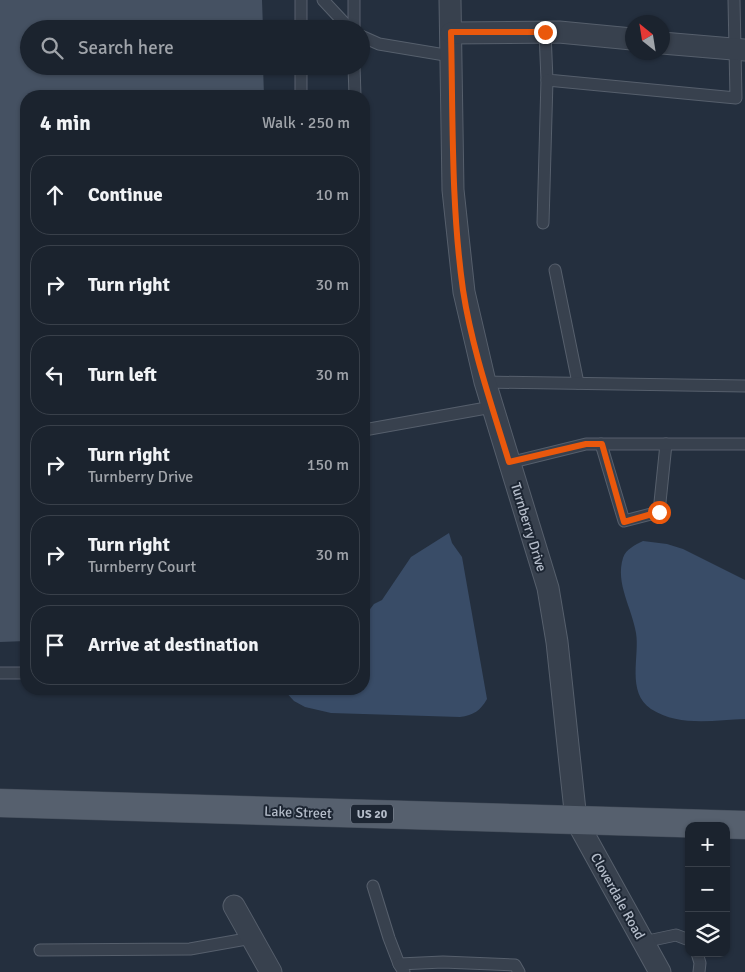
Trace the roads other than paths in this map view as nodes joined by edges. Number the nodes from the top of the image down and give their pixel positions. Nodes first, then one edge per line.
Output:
1 (301, 0) edge
2 (323, 0) edge
3 (354, 0) edge
4 (450, 0) edge
5 (734, 0) edge
6 (301, 20) edge
7 (343, 20) edge
8 (353, 20) edge
9 (451, 32) junction
10 (545, 32) junction
11 (625, 38) edge
12 (370, 40) edge
13 (670, 44) edge
14 (740, 50) edge
15 (451, 56) junction
16 (301, 75) edge
17 (354, 75) edge
18 (547, 80) junction
19 (301, 90) edge
20 (355, 90) edge
21 (741, 99) edge
22 (544, 224) dead end
23 (555, 270) dead end
24 (484, 382) junction
25 (578, 383) junction
26 (745, 386) edge
27 (492, 407) junction
28 (370, 429) edge
29 (602, 444) junction
30 (666, 444) junction
31 (745, 444) edge
32 (509, 462) junction
33 (0, 673) edge
34 (20, 673) edge
35 (0, 803) edge
36 (576, 820) junction
37 (745, 825) edge
38 (373, 886) dead end
39 (234, 906) dead end
40 (252, 938) junction
41 (685, 938) edge
42 (643, 942) junction
43 (40, 950) dead end
44 (698, 957) edge
45 (402, 968) edge
46 (271, 972) edge
47 (519, 972) edge
48 (660, 972) edge
49 (699, 972) edge

1 - 6 lane
2 - 7 lane
3 - 8 lane
4 - 9 street, Turnberry Drive
5 - 14 lane
9 - 10 street
9 - 15 street, Turnberry Drive
10 - 11 street
10 - 18 lane
12 - 15 lane
13 - 14 street
14 - 21 lane
15 - 24 street, Turnberry Drive
16 - 19 lane
17 - 20 lane
18 - 21 lane
18 - 22 lane
23 - 25 lane
24 - 25 lane
24 - 27 street, Turnberry Drive
25 - 26 lane
27 - 28 lane
27 - 32 street, Turnberry Drive
29 - 30 lane
29 - 30 lane
29 - 32 lane
30 - 31 lane
32 - 36 street, Turnberry Drive
33 - 34 lane
35 - 36 main road, Lake Street / US 20
36 - 37 main road, Lake Street / US 20
36 - 42 street, Cloverdale Road
38 - 45 lane
39 - 40 street
40 - 43 lane
40 - 46 street
41 - 42 lane
42 - 48 street, Cloverdale Road
44 - 49 lane
45 - 47 lane

